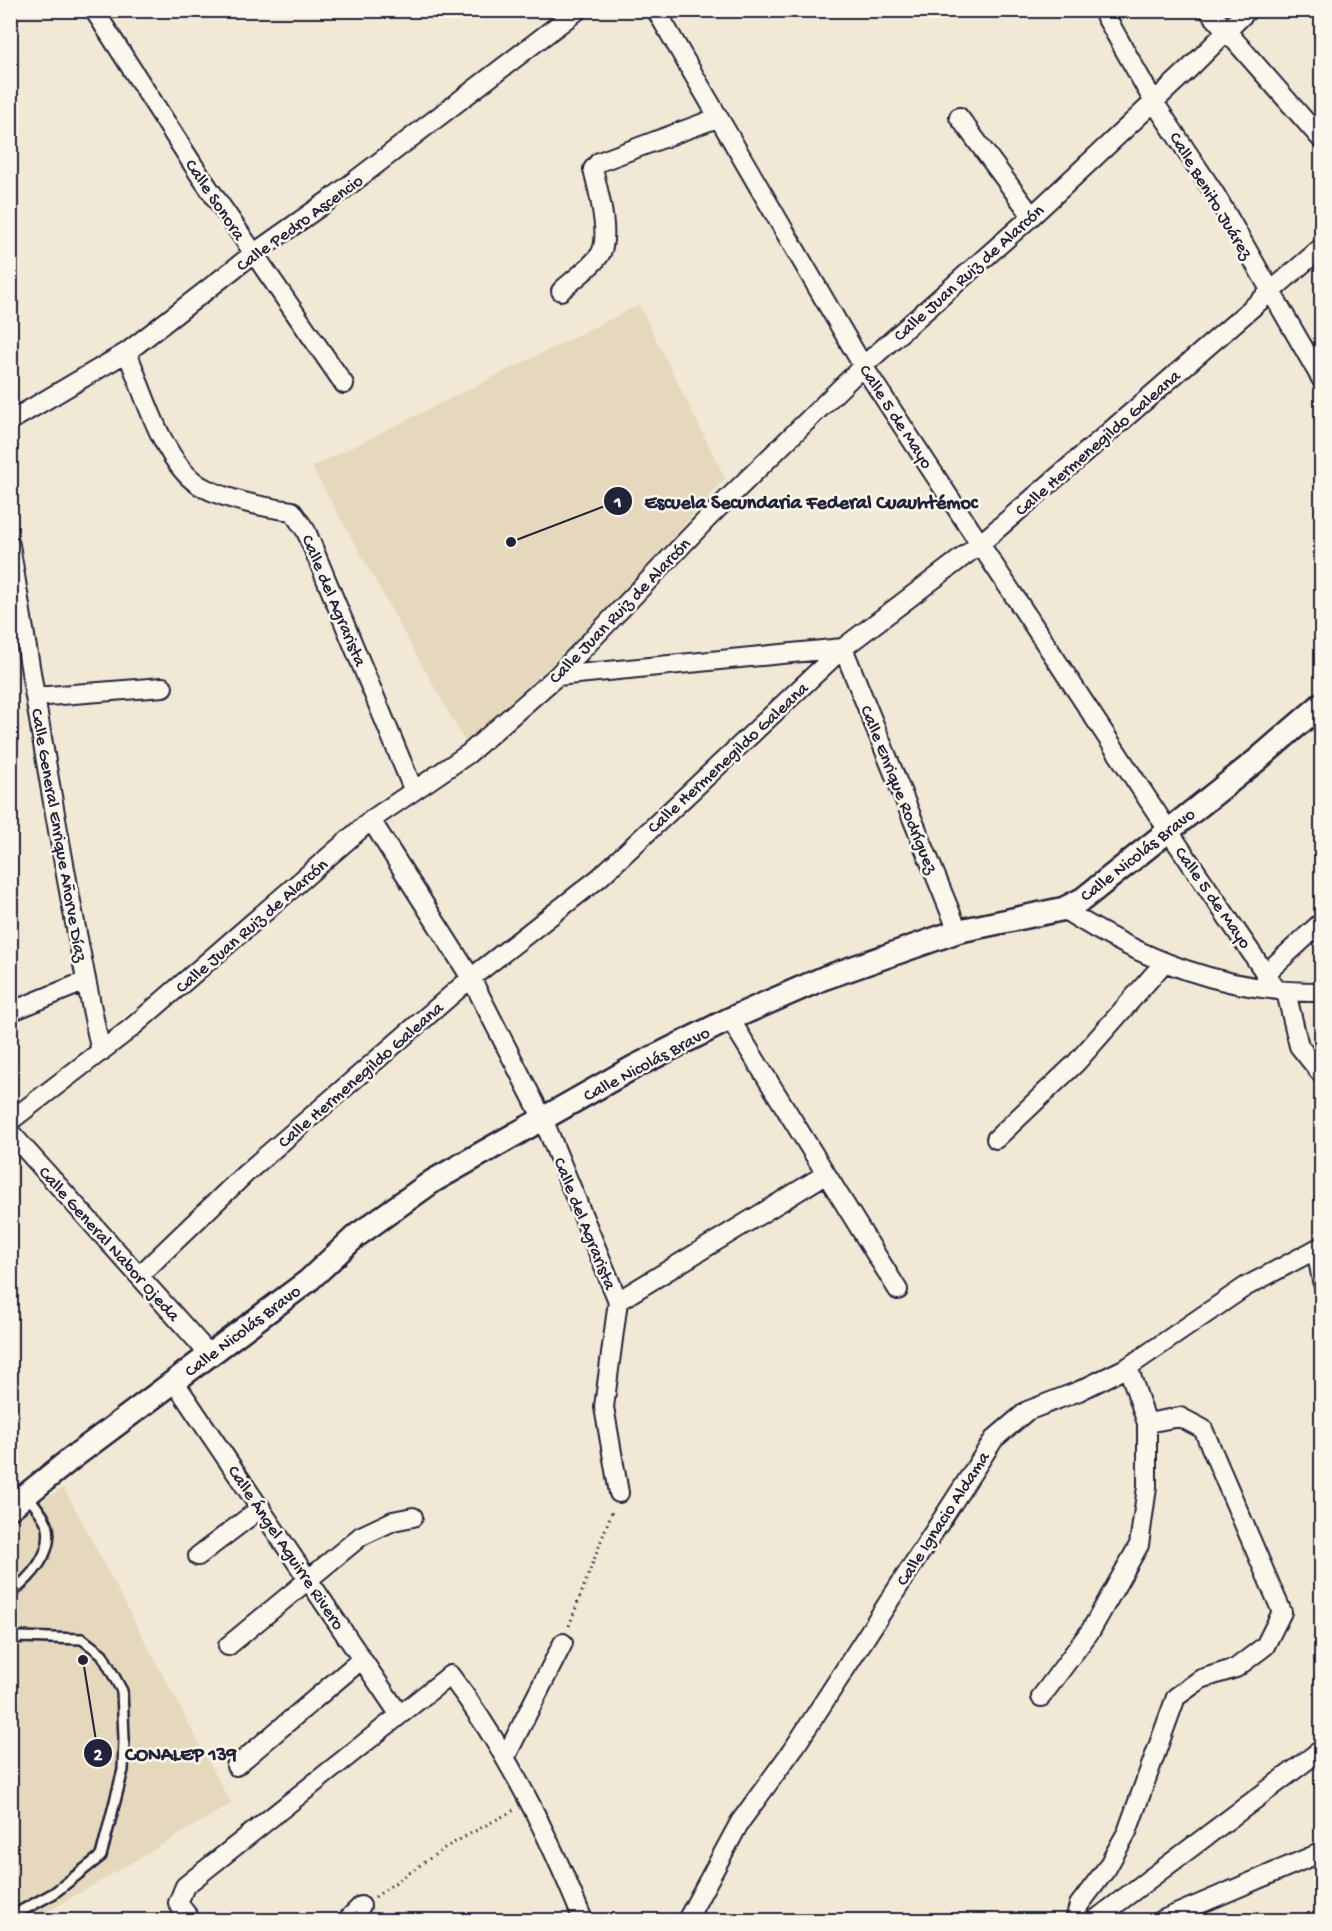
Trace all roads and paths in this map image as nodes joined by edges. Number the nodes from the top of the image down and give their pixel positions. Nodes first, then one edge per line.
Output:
1 (94, 10) edge
2 (578, 10) edge
3 (656, 10) edge
4 (1102, 10) edge
5 (1208, 10) edge
6 (1248, 10) edge
7 (1227, 32) junction
8 (1154, 102) junction
9 (959, 117) dead end
10 (717, 118) junction
11 (1322, 140) edge
12 (1032, 216) junction
13 (1322, 247) edge
14 (253, 254) junction
15 (561, 291) dead end
16 (1270, 293) junction
17 (127, 352) junction
18 (863, 366) junction
19 (1322, 380) edge
20 (344, 384) dead end
21 (10, 422) edge
22 (980, 544) junction
23 (10, 545) edge
24 (843, 648) junction
25 (557, 676) junction
26 (163, 687) dead end
27 (35, 697) junction
28 (1322, 704) edge
29 (413, 789) junction
30 (371, 820) junction
31 (1168, 830) junction
32 (1063, 909) junction
33 (1322, 922) edge
34 (958, 931) junction
35 (1163, 964) junction
36 (1266, 973) junction
37 (471, 978) junction
38 (86, 981) junction
39 (1281, 991) junction
40 (1322, 992) edge
41 (10, 1012) edge
42 (730, 1019) junction
43 (101, 1052) junction
44 (1322, 1075) edge
45 (543, 1119) junction
46 (10, 1121) edge
47 (10, 1132) edge
48 (996, 1138) dead end
49 (826, 1174) junction
50 (1319, 1248) edge
51 (140, 1275) junction
52 (1322, 1281) edge
53 (898, 1290) dead end
54 (618, 1301) junction
55 (209, 1354) junction
56 (1128, 1367) junction
57 (174, 1381) junction
58 (1147, 1424) junction
59 (619, 1493) joint
60 (19, 1502) edge
61 (261, 1508) junction
62 (413, 1517) dead end
63 (198, 1556) dead end
64 (309, 1578) junction
65 (10, 1594) edge
66 (10, 1643) edge
67 (562, 1643) joint
68 (228, 1646) dead end
69 (362, 1659) junction
70 (1041, 1697) dead end
71 (399, 1714) junction
72 (1322, 1749) edge
73 (506, 1756) junction
74 (236, 1766) dead end
75 (530, 1802) junction
76 (1322, 1852) edge
77 (362, 1906) joint
78 (10, 1917) edge
79 (191, 1920) edge
80 (347, 1920) edge
81 (583, 1920) edge
82 (687, 1920) edge
83 (1075, 1920) edge
84 (1095, 1920) edge
85 (1162, 1920) edge

1 - 14 street, Calle Sonora
2 - 14 street, Calle Pedro Ascencio
3 - 10 street, Calle 5 de Mayo
4 - 8 street, Calle Benito Juárez
5 - 7 street
6 - 7 street, Calle Juan Ruiz de Alarcón
7 - 8 street, Calle Juan Ruiz de Alarcón
7 - 11 street
8 - 12 street, Calle Juan Ruiz de Alarcón
8 - 16 street, Calle Benito Juárez
9 - 12 street
10 - 15 street
10 - 18 street, Calle 5 de Mayo
12 - 18 street, Calle Juan Ruiz de Alarcón
13 - 16 street, Calle Hermenegildo Galeana
14 - 17 street, Calle Pedro Ascencio
14 - 20 street, Calle Sonora
16 - 19 street, Calle Benito Juárez
16 - 22 street, Calle Hermenegildo Galeana
17 - 21 street, Calle Pedro Ascencio
17 - 29 street, Calle del Agrarista
18 - 22 street, Calle 5 de Mayo
18 - 25 street, Calle Juan Ruiz de Alarcón
22 - 24 street, Calle Hermenegildo Galeana
22 - 31 street, Calle 5 de Mayo
23 - 27 street, Calle General Enrique Añorve Díaz
24 - 25 street
24 - 34 street, Calle Enrique Rodríguez
24 - 37 street, Calle Hermenegildo Galeana
25 - 29 street, Calle Juan Ruiz de Alarcón
26 - 27 street
27 - 38 street, Calle General Enrique Añorve Díaz
28 - 31 street, Calle Nicolás Bravo
29 - 30 street, Calle Juan Ruiz de Alarcón
30 - 37 street, Calle del Agrarista
30 - 43 street, Calle Juan Ruiz de Alarcón
31 - 32 street, Calle Nicolás Bravo
31 - 36 street, Calle 5 de Mayo
32 - 34 street, Calle Nicolás Bravo
32 - 35 street
33 - 36 street
34 - 42 street, Calle Nicolás Bravo
35 - 39 street
35 - 48 street
36 - 39 street, Calle 5 de Mayo
37 - 45 street, Calle del Agrarista
37 - 51 street, Calle Hermenegildo Galeana
38 - 41 street
38 - 43 street, Calle General Enrique Añorve Díaz
39 - 40 street
39 - 44 street, Calle 5 de Mayo
42 - 45 street, Calle Nicolás Bravo
42 - 49 street
43 - 46 street, Calle Juan Ruiz de Alarcón
45 - 54 street, Calle del Agrarista
45 - 55 street, Calle Nicolás Bravo
47 - 51 street, Calle General Nabor Ojeda
49 - 53 street
49 - 54 street
50 - 52 street
50 - 56 street, Calle Ignacio Aldama
51 - 55 street, Calle General Nabor Ojeda
54 - 59 street, Calle del Agrarista
55 - 57 street, Calle Nicolás Bravo
56 - 58 street
56 - 82 street, Calle Ignacio Aldama
57 - 60 street, Calle Nicolás Bravo
57 - 61 street, Calle Ángel Aguirre Rivero
58 - 70 street
58 - 83 street
59 - 67 path
60 - 65 lane
61 - 63 street
61 - 64 street, Calle Ángel Aguirre Rivero
62 - 64 street
64 - 68 street
64 - 69 street, Calle Ángel Aguirre Rivero
66 - 78 lane
67 - 73 street
69 - 71 street, Calle Ángel Aguirre Rivero
69 - 74 street
71 - 73 street
71 - 79 street
72 - 84 street
73 - 75 street
75 - 77 path
75 - 81 street
76 - 85 street
77 - 80 street

